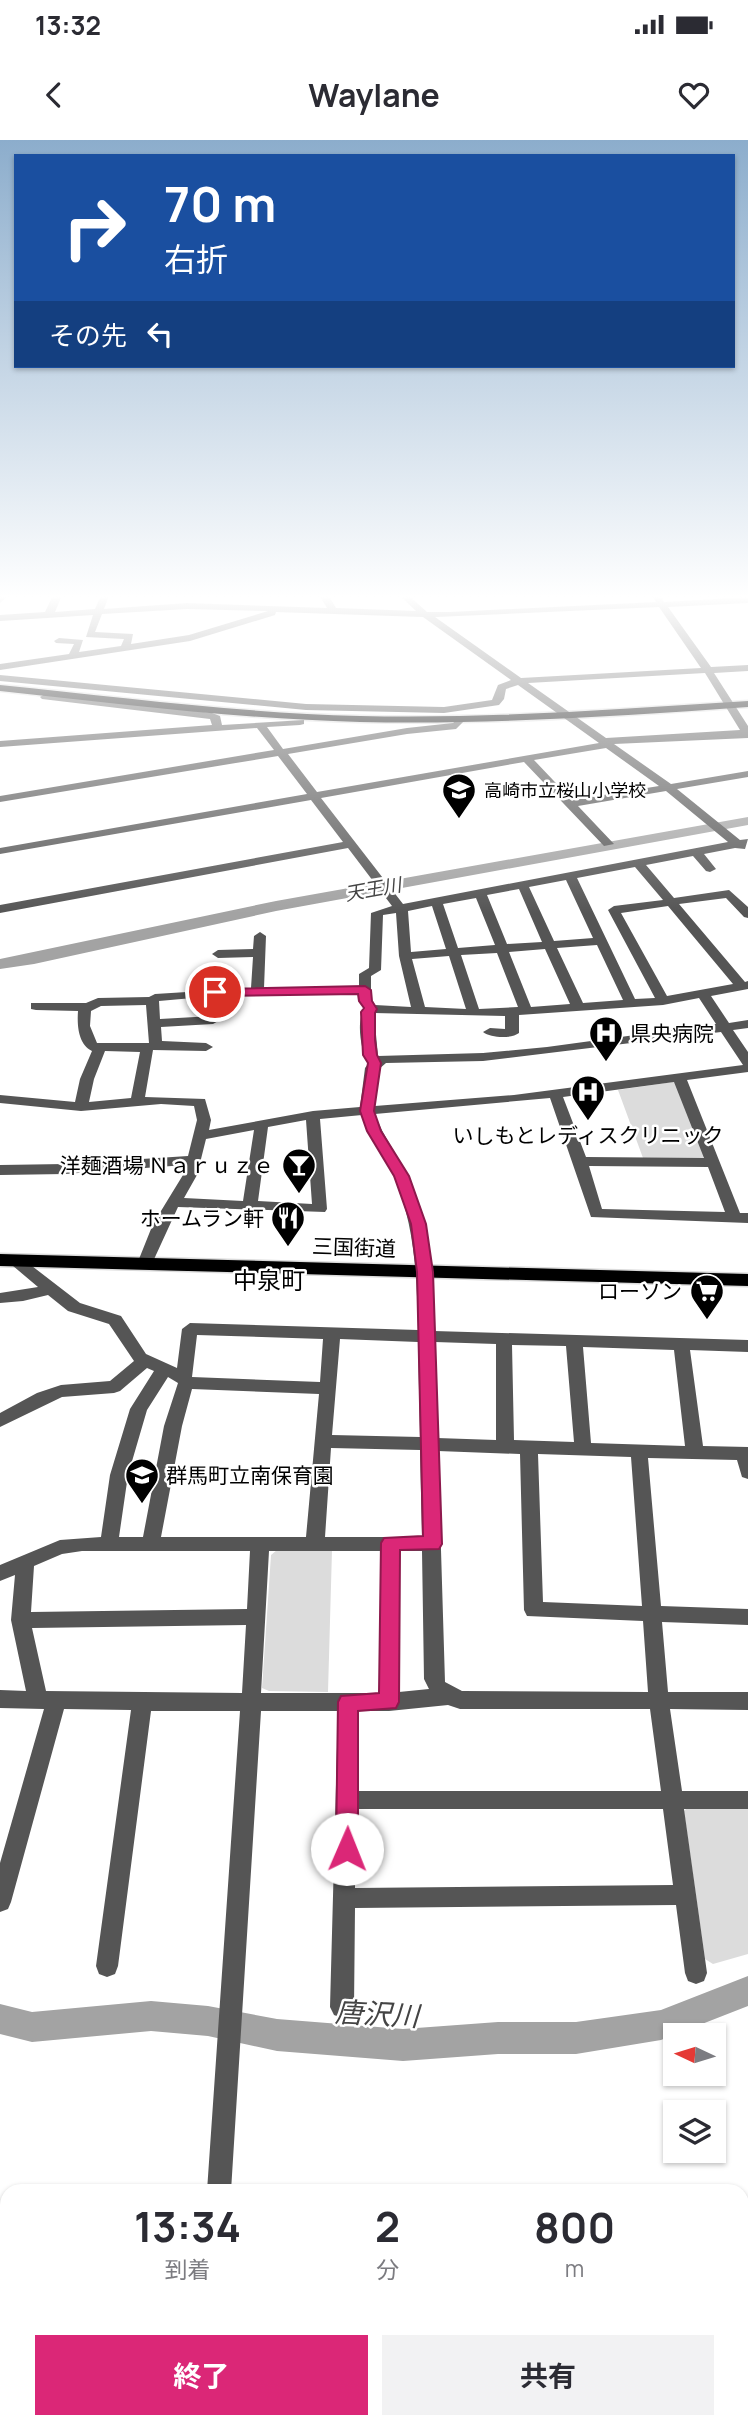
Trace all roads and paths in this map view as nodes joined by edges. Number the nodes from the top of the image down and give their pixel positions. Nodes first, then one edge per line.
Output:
1 (61, 700) edge
2 (148, 700) edge
3 (176, 700) edge
4 (215, 700) edge
5 (498, 700) edge
6 (545, 700) edge
7 (728, 700) edge
8 (748, 702) edge
9 (730, 703) junction
10 (161, 711) junction
11 (564, 713) junction
12 (461, 719) junction
13 (300, 722) dead end
14 (260, 725) junction
15 (217, 728) junction
16 (153, 733) junction
17 (748, 734) edge
18 (607, 743) junction
19 (0, 744) edge
20 (282, 752) junction
21 (527, 759) junction
22 (748, 774) edge
23 (667, 786) junction
24 (313, 796) junction
25 (0, 799) edge
26 (569, 804) junction
27 (743, 843) edge
28 (350, 844) junction
29 (608, 844) dead end
30 (0, 851) edge
31 (696, 852) junction
32 (748, 852) edge
33 (638, 863) junction
34 (710, 869) dead end
35 (570, 876) junction
36 (523, 886) junction
37 (481, 894) junction
38 (436, 901) junction
39 (672, 902) junction
40 (0, 909) edge
41 (399, 909) junction
42 (748, 914) edge
43 (260, 936) dead end
44 (600, 941) junction
45 (552, 944) junction
46 (503, 949) junction
47 (259, 953) junction
48 (454, 953) junction
49 (219, 954) dead end
50 (405, 956) junction
51 (745, 986) edge
52 (365, 990) junction
53 (257, 992) junction
54 (703, 994) junction
55 (152, 1001) junction
56 (663, 1001) junction
57 (631, 1004) junction
58 (36, 1006) dead end
59 (88, 1007) junction
60 (578, 1007) junction
61 (371, 1009) junction
62 (419, 1011) junction
63 (512, 1011) junction
64 (526, 1011) junction
65 (474, 1013) junction
66 (213, 1020) dead end
67 (154, 1023) junction
68 (748, 1024) edge
69 (724, 1027) junction
70 (490, 1032) dead end
71 (100, 1047) junction
72 (152, 1047) junction
73 (206, 1047) dead end
74 (748, 1062) edge
75 (374, 1063) junction
76 (748, 1068) edge
77 (679, 1078) junction
78 (555, 1094) junction
79 (0, 1099) edge
80 (137, 1103) junction
81 (81, 1107) junction
82 (367, 1111) junction
83 (313, 1115) junction
84 (262, 1124) junction
85 (198, 1136) junction
86 (192, 1160) junction
87 (580, 1161) junction
88 (713, 1163) junction
89 (0, 1170) edge
90 (173, 1202) junction
91 (250, 1206) junction
92 (741, 1218) edge
93 (7, 1260) edge
94 (145, 1264) junction
95 (425, 1272) junction
96 (748, 1280) edge
97 (49, 1289) junction
98 (0, 1297) edge
99 (332, 1333) junction
100 (425, 1335) junction
101 (504, 1339) junction
102 (574, 1342) junction
103 (681, 1343) junction
104 (748, 1346) edge
105 (146, 1360) junction
106 (165, 1368) junction
107 (185, 1380) junction
108 (327, 1388) junction
109 (0, 1421) edge
110 (323, 1441) junction
111 (428, 1444) junction
112 (505, 1446) junction
113 (529, 1448) junction
114 (583, 1449) junction
115 (639, 1451) junction
116 (695, 1453) junction
117 (747, 1460) edge
118 (151, 1542) junction
119 (315, 1542) junction
120 (109, 1543) junction
121 (260, 1543) junction
122 (390, 1543) junction
123 (432, 1544) junction
124 (24, 1563) junction
125 (0, 1573) edge
126 (652, 1614) junction
127 (254, 1617) junction
128 (748, 1617) edge
129 (21, 1620) junction
130 (448, 1696) junction
131 (0, 1699) edge
132 (47, 1700) junction
133 (250, 1700) junction
134 (659, 1700) junction
135 (748, 1701) edge
136 (142, 1702) junction
137 (348, 1702) junction
138 (389, 1702) junction
139 (674, 1799) junction
140 (348, 1800) junction
141 (748, 1801) edge
142 (687, 1895) junction
143 (346, 1898) junction
144 (0, 1902) edge
145 (107, 1966) dead end
146 (695, 1973) dead end
147 (342, 2007) dead end
148 (219, 2184) edge

1 - 10 street
2 - 12 main road
3 - 11 main road
4 - 5 street
6 - 11 street
7 - 9 street
8 - 9 main road
9 - 11 main road
9 - 17 street
10 - 15 street
10 - 16 street
11 - 12 main road
11 - 18 street
12 - 20 street
13 - 14 street
14 - 15 street
14 - 20 street
15 - 16 street
16 - 19 street
17 - 18 street
18 - 21 street
18 - 23 street
20 - 24 street
20 - 25 street
21 - 24 street
21 - 26 street
22 - 23 street
23 - 26 street
23 - 27 street
24 - 28 street
24 - 30 street
26 - 29 street
27 - 31 street
27 - 32 street
28 - 40 street
28 - 41 street
31 - 33 street
31 - 34 street
33 - 35 street
33 - 39 street
35 - 36 street
35 - 44 street
36 - 37 street
36 - 45 street
37 - 38 street
37 - 46 street
38 - 41 street
38 - 48 street
39 - 42 street
39 - 51 street
39 - 56 street
41 - 50 street
41 - 52 street
43 - 47 street
44 - 45 street
44 - 57 street
45 - 46 street
45 - 60 street
46 - 48 street
46 - 64 street
47 - 49 street
47 - 53 street
48 - 50 street
48 - 65 street
50 - 62 street
51 - 54 street
52 - 53 street
52 - 61 street
53 - 55 street
54 - 56 street
54 - 69 street
55 - 59 street
55 - 67 street
56 - 57 street
57 - 60 street
58 - 59 street
59 - 71 street
60 - 64 street
61 - 62 street
61 - 75 street
62 - 65 street
63 - 64 street
63 - 65 street
63 - 70 street
66 - 67 street
67 - 72 street
68 - 69 street
69 - 74 street
69 - 75 street
71 - 72 street
71 - 81 street
72 - 73 street
72 - 80 street
75 - 82 street
76 - 77 street
77 - 78 street
77 - 88 street
78 - 82 street
78 - 87 street
79 - 81 street
80 - 81 street
80 - 85 street
82 - 83 street
82 - 95 street
83 - 84 street
83 - 91 street
84 - 85 street
84 - 91 street
85 - 86 street
86 - 89 street
86 - 90 street
87 - 88 street
87 - 92 street
88 - 92 street
90 - 91 street
90 - 94 street
93 - 94 main road, 三国街道
93 - 97 street
94 - 95 main road, 三国街道
95 - 96 main road, 三国街道
95 - 100 street
97 - 98 street
97 - 105 street
99 - 100 street
99 - 107 street
99 - 108 street
100 - 101 street
100 - 111 street
101 - 102 street
101 - 112 street
102 - 103 street
102 - 114 street
103 - 104 street
103 - 116 street
105 - 106 street
105 - 109 street
106 - 107 street
106 - 120 street
107 - 108 street
107 - 118 street
108 - 110 street
110 - 111 street
110 - 119 street
111 - 112 street
111 - 123 street
112 - 113 street
113 - 114 street
113 - 126 street
114 - 115 street
115 - 116 street
115 - 126 street
116 - 117 street
118 - 120 street
118 - 121 street
119 - 121 street
119 - 122 street
120 - 124 street
121 - 127 street
122 - 123 street
122 - 138 street
123 - 130 street
124 - 125 street
124 - 129 street
126 - 128 street
126 - 134 street
127 - 129 street
127 - 133 street
129 - 132 street
130 - 134 street
130 - 138 street
131 - 132 street
132 - 136 street
132 - 144 street
133 - 136 street
133 - 137 street
133 - 148 street
134 - 135 street
134 - 139 street
136 - 145 street
137 - 138 street
137 - 140 street
139 - 140 street
139 - 141 street
139 - 142 street
140 - 143 street
142 - 143 street
142 - 146 street
143 - 147 street

